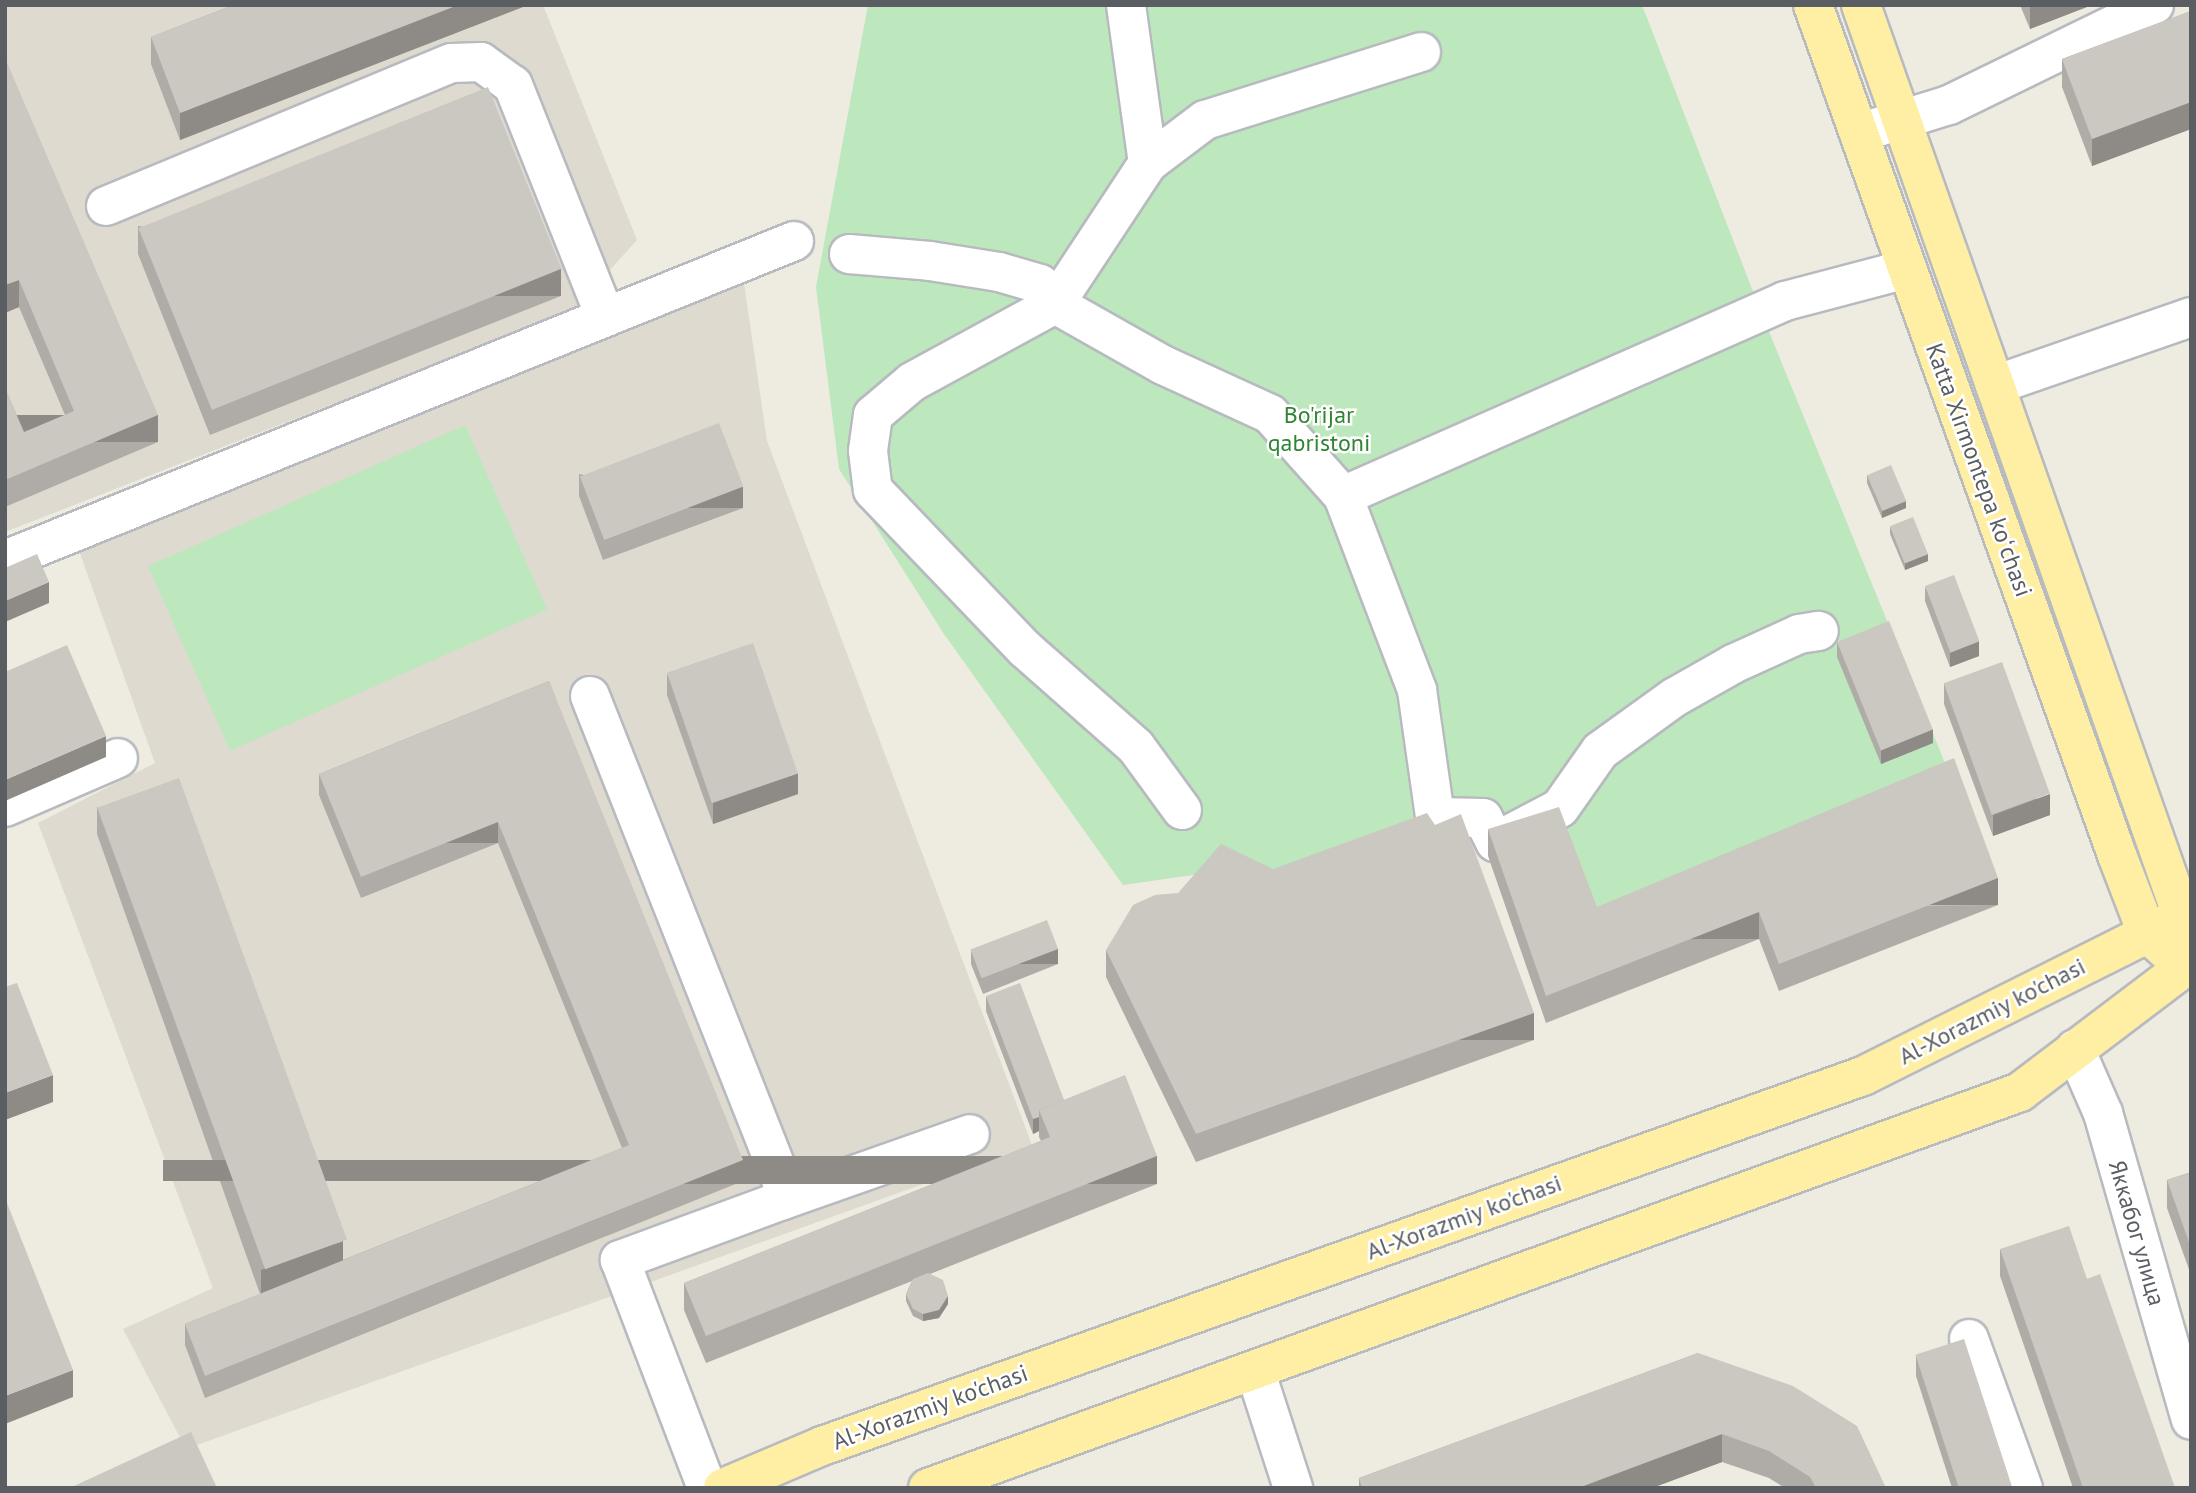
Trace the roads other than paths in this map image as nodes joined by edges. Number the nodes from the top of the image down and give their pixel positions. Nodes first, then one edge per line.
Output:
1 (1126, 5) edge
2 (1813, 5) edge
3 (1861, 5) edge
4 (2154, 5) edge
5 (1421, 52) dead end
6 (1901, 120) junction
7 (1858, 134) junction
8 (1148, 163) junction
9 (106, 206) dead end
10 (794, 241) dead end
11 (849, 254) dead end
12 (1907, 269) junction
13 (1055, 304) junction
14 (605, 316) junction
15 (2191, 317) edge
16 (1995, 385) junction
17 (1343, 496) junction
18 (5, 560) edge
19 (1819, 631) dead end
20 (590, 696) dead end
21 (118, 758) dead end
22 (5, 807) edge
23 (1182, 810) dead end
24 (2186, 914) edge
25 (2147, 933) junction
26 (2187, 963) edge
27 (2075, 1049) junction
28 (970, 1134) dead end
29 (783, 1200) junction
30 (1969, 1339) dead end
31 (1255, 1370) junction
32 (2191, 1420) edge
33 (707, 1488) edge
34 (723, 1488) edge
35 (928, 1488) edge
36 (1293, 1488) edge
37 (2023, 1488) edge

1 - 8 street
2 - 7 main road, Katta Xirmontepa koʻchasi
3 - 6 main road, Katta Xirmontepa koʻchasi
4 - 6 street
5 - 8 street
6 - 7 street
6 - 16 main road, Katta Xirmontepa koʻchasi
7 - 12 main road, Katta Xirmontepa koʻchasi
8 - 13 street
9 - 14 street
10 - 14 street
11 - 13 street
12 - 17 street
12 - 25 main road, Katta Xirmontepa koʻchasi
13 - 17 street
13 - 23 street
14 - 18 street
15 - 16 street
16 - 24 main road, Katta Xirmontepa koʻchasi
17 - 19 street
20 - 29 street
21 - 22 street
24 - 25 main road, Al-Xorazmiy ko'chasi
24 - 26 main road, Katta Xirmontepa koʻchasi
25 - 26 main road
25 - 34 main road, Al-Xorazmiy ko'chasi
26 - 27 main road
27 - 31 main road
27 - 32 street, Яккабог улица
28 - 29 street
29 - 33 street
30 - 37 street
31 - 35 main road
31 - 36 street

